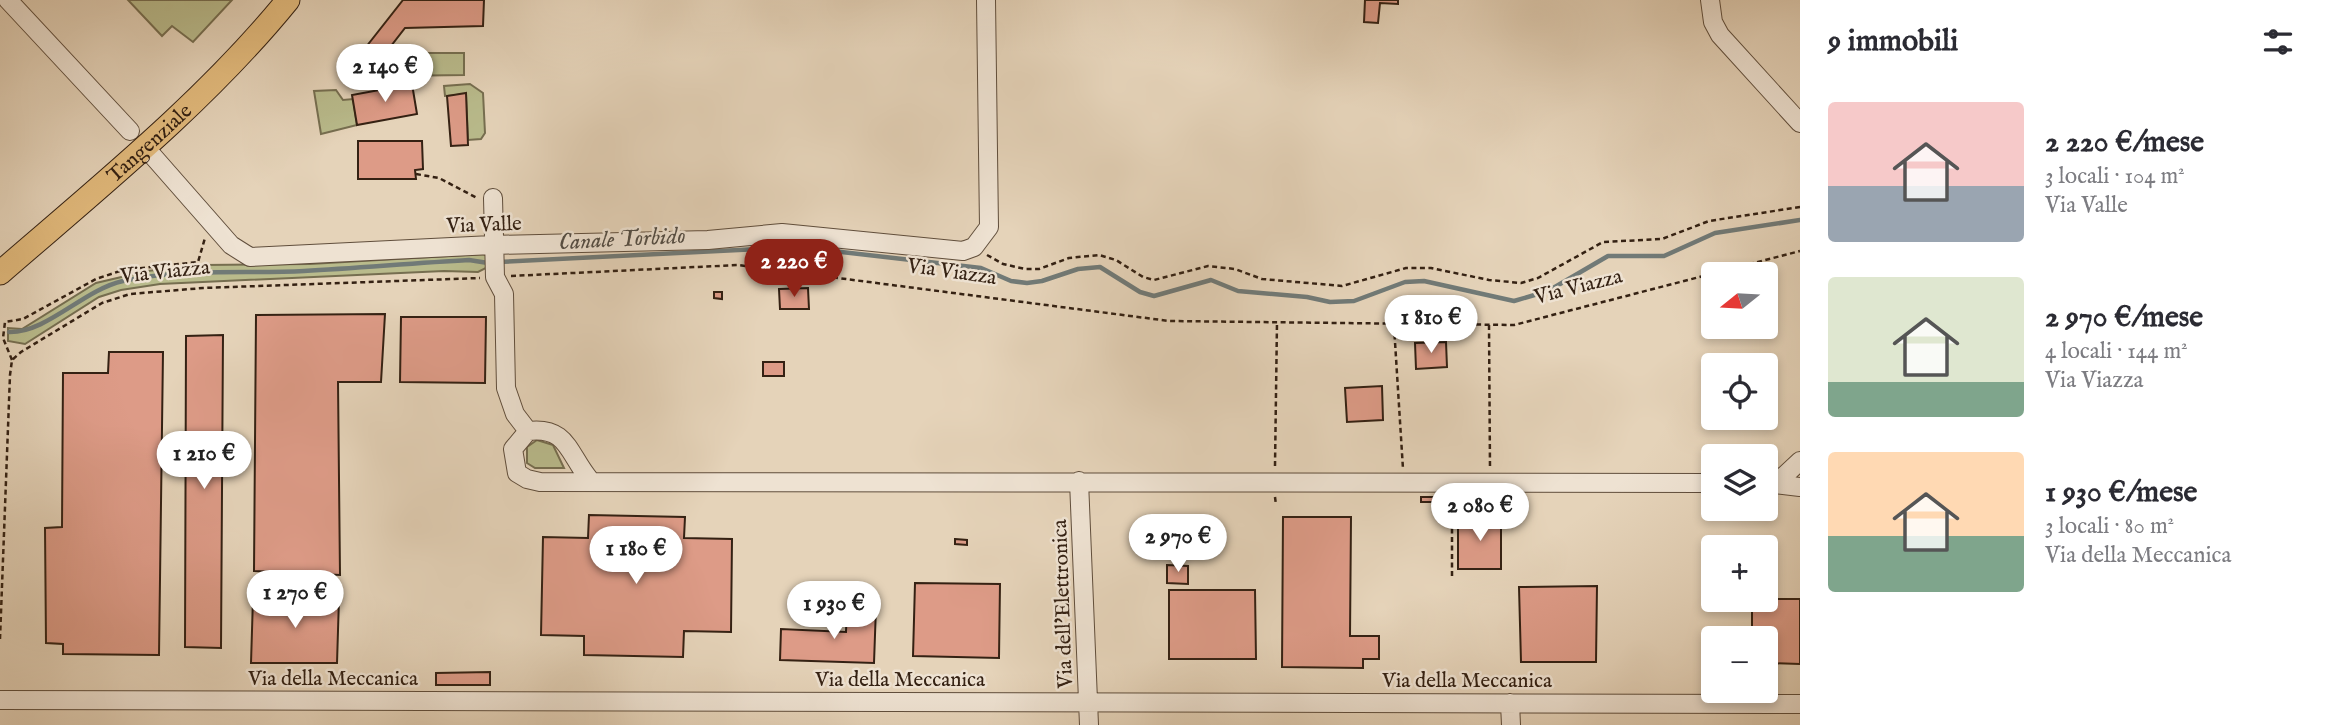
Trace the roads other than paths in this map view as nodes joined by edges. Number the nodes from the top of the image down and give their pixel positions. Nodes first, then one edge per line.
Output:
1 (8, 0) edge
2 (288, 0) edge
3 (986, 0) edge
4 (1710, 0) edge
5 (1800, 123) edge
6 (130, 131) dead end
7 (152, 155) dead end
8 (489, 200) road end
9 (492, 245) junction
10 (0, 273) edge
11 (528, 431) junction
12 (1800, 461) edge
13 (1778, 478) edge
14 (590, 480) junction
15 (1079, 481) junction
16 (1701, 483) edge
17 (1778, 484) edge
18 (1800, 487) edge
19 (0, 700) edge
20 (1088, 702) junction
21 (1510, 703) junction
22 (1800, 704) edge
23 (1089, 725) edge
24 (1511, 725) edge

1 - 6 street
2 - 10 main road, Tangenziale
3 - 9 street, Via Valle
4 - 5 street
7 - 9 street, Via Valle
8 - 9 street
9 - 11 street
11 - 14 street
11 - 14 street
12 - 13 street
14 - 15 street
15 - 16 street
15 - 20 street, Via dell'Elettronica
17 - 18 street
19 - 20 street, Via della Meccanica
20 - 21 street, Via della Meccanica
20 - 23 street, Via dell'Elettronica
21 - 22 street, Via della Meccanica
21 - 24 street

